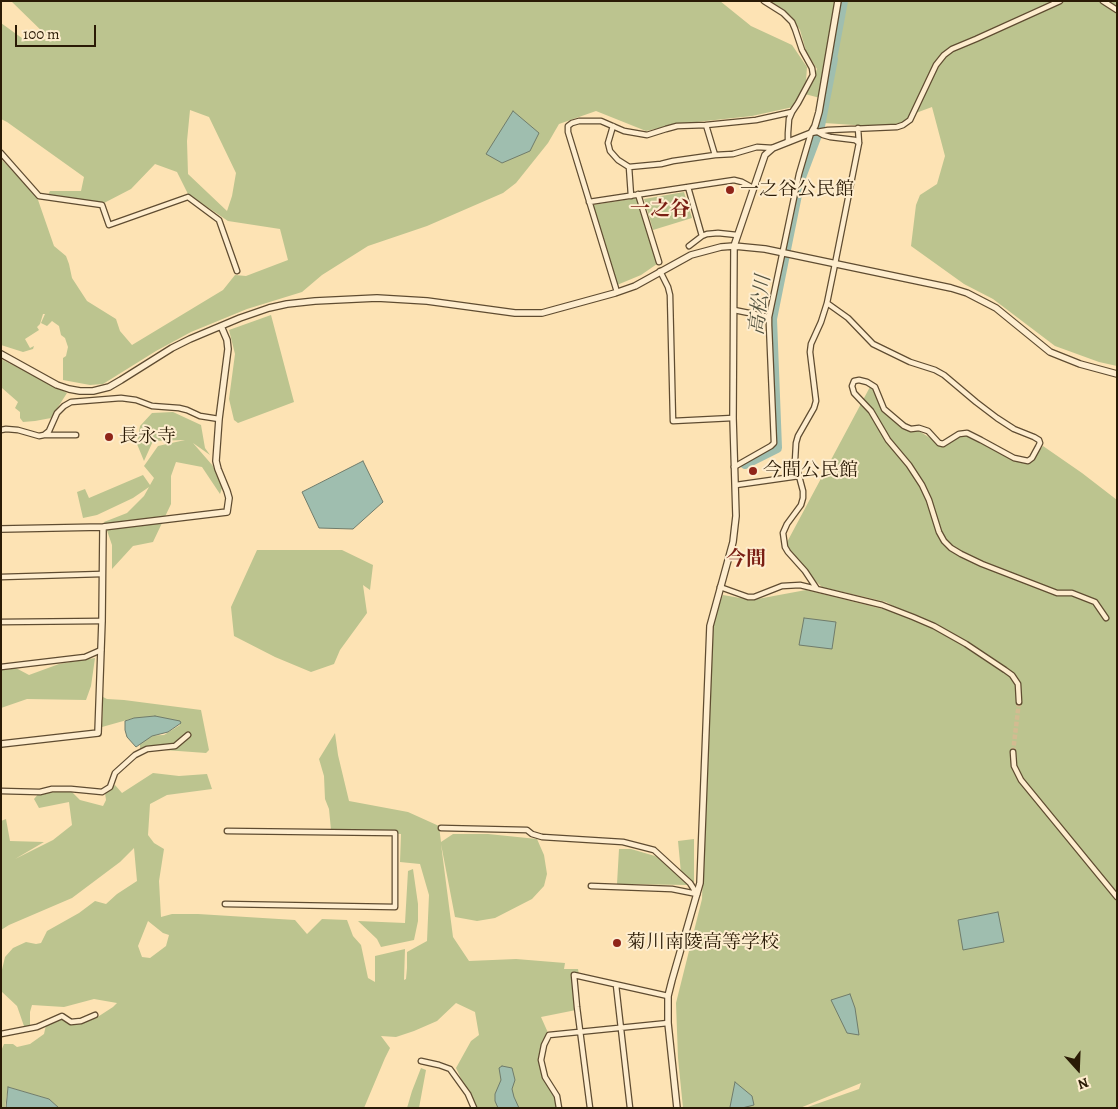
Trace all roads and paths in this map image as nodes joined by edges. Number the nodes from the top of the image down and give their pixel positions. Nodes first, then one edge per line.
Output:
1 (764, 1) edge
2 (838, 1) edge
3 (1060, 1) edge
4 (1103, 1) edge
5 (1117, 10) edge
6 (792, 112) junction
7 (706, 125) junction
8 (613, 126) junction
9 (858, 128) junction
10 (814, 132) junction
11 (788, 142) junction
12 (859, 143) junction
13 (773, 148) junction
14 (1, 153) edge
15 (715, 155) junction
16 (629, 167) junction
17 (688, 187) junction
18 (753, 188) junction
19 (638, 194) junction
20 (631, 196) junction
21 (589, 202) junction
22 (737, 235) junction
23 (702, 236) junction
24 (689, 246) dead end
25 (734, 246) junction
26 (785, 253) junction
27 (659, 262) dead end
28 (836, 264) junction
29 (237, 271) dead end
30 (660, 271) junction
31 (617, 292) junction
32 (827, 303) junction
33 (734, 310) junction
34 (770, 317) junction
35 (221, 326) junction
36 (1, 354) edge
37 (1117, 374) edge
38 (733, 418) junction
39 (219, 419) junction
40 (1, 430) edge
41 (44, 435) junction
42 (76, 435) dead end
43 (734, 466) junction
44 (799, 476) junction
45 (736, 485) junction
46 (103, 527) junction
47 (1, 529) edge
48 (102, 574) junction
49 (1, 577) edge
50 (720, 587) junction
51 (817, 589) junction
52 (1106, 618) dead end
53 (102, 621) junction
54 (1, 622) edge
55 (101, 650) junction
56 (1, 667) edge
57 (1019, 702) tunnel mouth
58 (188, 735) dead end
59 (1, 744) edge
60 (1013, 752) tunnel mouth
61 (1, 791) edge
62 (441, 828) dead end
63 (227, 832) dead end
64 (591, 886) dead end
65 (697, 894) junction
66 (1117, 897) edge
67 (225, 904) dead end
68 (616, 985) junction
69 (668, 996) junction
70 (95, 1016) dead end
71 (668, 1023) junction
72 (620, 1028) junction
73 (580, 1031) junction
74 (1, 1034) edge
75 (421, 1061) dead end
76 (474, 1108) edge
77 (559, 1108) edge
78 (590, 1108) edge
79 (630, 1108) edge
80 (677, 1108) edge

1 - 6 street
2 - 10 street
3 - 9 street
4 - 5 street
6 - 7 street
6 - 11 street
7 - 8 street
7 - 15 street
8 - 16 street
8 - 21 street
9 - 10 street
9 - 12 street
10 - 11 street
10 - 12 street
10 - 26 street
11 - 13 street
12 - 28 street
13 - 15 street
13 - 18 street
14 - 29 street
15 - 16 street
16 - 20 street
17 - 18 street
17 - 19 street
17 - 23 street
18 - 22 street
19 - 20 street
19 - 27 street
20 - 21 street
21 - 31 street
22 - 23 street
22 - 25 street
23 - 24 street
25 - 26 street
25 - 30 street
25 - 33 street
26 - 28 street
26 - 34 street
28 - 32 street
28 - 37 street
30 - 31 street
30 - 38 street
31 - 35 street
32 - 44 street
32 - 52 street
33 - 34 street
33 - 38 street
34 - 43 street
35 - 36 street
35 - 39 street
38 - 43 street
39 - 41 street
39 - 46 street
40 - 41 street
41 - 42 street
43 - 45 street
44 - 45 street
44 - 51 street
45 - 50 street
46 - 47 street
46 - 48 street
48 - 49 street
48 - 53 street
50 - 51 street
50 - 65 street
51 - 57 street
53 - 54 street
53 - 55 street
55 - 56 street
55 - 59 street
58 - 61 street
60 - 66 street
62 - 65 street
63 - 67 street
64 - 65 street
65 - 69 street
68 - 69 street
68 - 72 street
68 - 73 street
69 - 71 street
70 - 74 street
71 - 72 street
71 - 80 street
72 - 73 street
72 - 79 street
73 - 77 street
73 - 78 street
75 - 76 street

